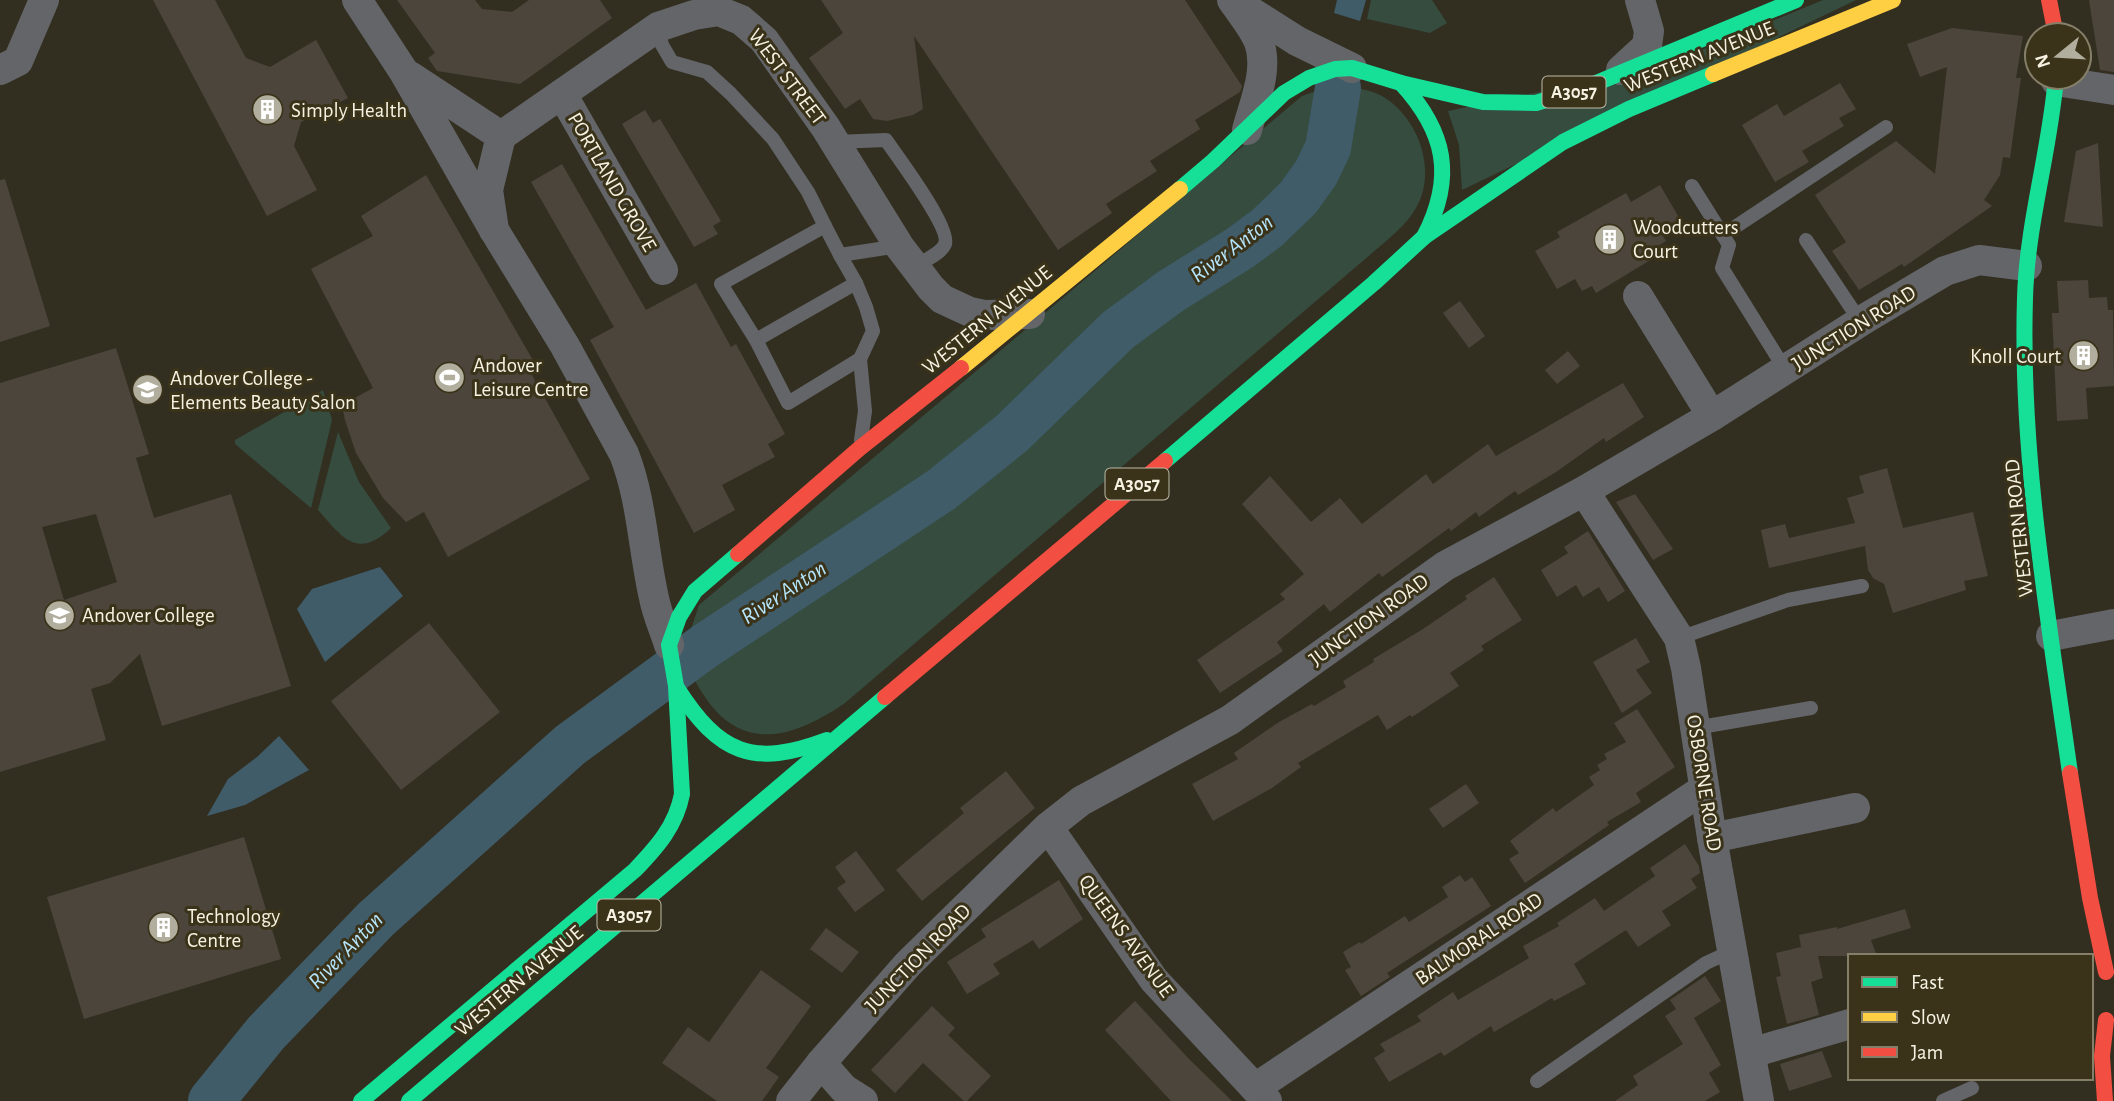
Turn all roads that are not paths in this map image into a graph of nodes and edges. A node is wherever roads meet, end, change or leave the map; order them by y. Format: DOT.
graph roads {
  1 [pos="44,0"];
  2 [pos="357,0"];
  3 [pos="1232,0"];
  4 [pos="1796,0"];
  5 [pos="1892,0"];
  6 [pos="2049,0"];
  7 [pos="1642,5"];
  8 [pos="719,6"];
  9 [pos="2053,21"];
  10 [pos="658,27"];
  11 [pos="1709,36"];
  12 [pos="1352,68"];
  13 [pos="0,70"];
  14 [pos="404,72"];
  15 [pos="1612,77"];
  16 [pos="1401,83"];
  17 [pos="2093,86"];
  18 [pos="2114,90"];
  19 [pos="2055,91"];
  20 [pos="562,94"];
  21 [pos="1886,127"];
  22 [pos="1247,130"];
  23 [pos="501,136"];
  24 [pos="835,142"];
  25 [pos="1692,186"];
  26 [pos="825,226"];
  27 [pos="494,230"];
  28 [pos="1723,235"];
  29 [pos="1424,237"];
  30 [pos="1806,240"];
  31 [pos="840,255"];
  32 [pos="906,257"];
  33 [pos="2028,266"];
  34 [pos="663,270"];
  35 [pos="856,283"];
  36 [pos="1638,296"];
  37 [pos="1030,314"];
  38 [pos="1860,321"];
  39 [pos="756,340"];
  40 [pos="860,359"];
  41 [pos="1786,371"];
  42 [pos="1712,416"];
  43 [pos="860,448"];
  44 [pos="1584,491"];
  45 [pos="1862,586"];
  46 [pos="2114,624"];
  47 [pos="2051,636"];
  48 [pos="1679,638"];
  49 [pos="670,650"];
  50 [pos="676,686"];
  51 [pos="1811,708"];
  52 [pos="1695,728"];
  53 [pos="848,730"];
  54 [pos="1704,789"];
  55 [pos="1855,808"];
  56 [pos="1048,827"];
  57 [pos="1712,838"];
  58 [pos="1732,951"];
  59 [pos="2110,972"];
  60 [pos="2093,983"];
  61 [pos="2093,1009"];
  62 [pos="2110,1021"];
  63 [pos="1848,1025"];
  64 [pos="1751,1053"];
  65 [pos="821,1063"];
  66 [pos="1536,1081"];
  67 [pos="1972,1088"];
  68 [pos="1261,1095"];
  69 [pos="849,1097"];
  70 [pos="1752,1097"];
  71 [pos="361,1101"];
  72 [pos="409,1101"];
  73 [pos="791,1101"];
  74 [pos="1943,1101"];
  75 [pos="2105,1101"];
  1 -- 13 [label="street"];
  2 -- 14 [label="street"];
  3 -- 12 [label="street"];
  3 -- 22 [label="street"];
  4 -- 11 [label="main road, WESTERN AVENUE / A3057"];
  5 -- 29 [label="main road, WESTERN AVENUE / A3057"];
  6 -- 9 [label="main road"];
  7 -- 11 [label="street"];
  7 -- 15 [label="street"];
  8 -- 10 [label="street, WEST STREET"];
  8 -- 24 [label="street, WEST STREET"];
  10 -- 20 [label="street, WEST STREET"];
  10 -- 26 [label="lane"];
  11 -- 15 [label="main road, WESTERN AVENUE / A3057"];
  12 -- 16 [label="main road, WESTERN AVENUE / A3057"];
  12 -- 22 [label="main road, WESTERN AVENUE / A3057"];
  14 -- 23 [label="street"];
  14 -- 27 [label="street"];
  15 -- 16 [label="main road, WESTERN AVENUE / A3057"];
  16 -- 29 [label="main road, WESTERN AVENUE / A3057"];
  17 -- 18 [label="street"];
  19 -- 33 [label="main road, WESTERN ROAD"];
  20 -- 23 [label="street, WEST STREET"];
  20 -- 34 [label="street, PORTLAND GROVE"];
  21 -- 28 [label="lane"];
  22 -- 37 [label="main road, WESTERN AVENUE / A3057"];
  23 -- 27 [label="street"];
  24 -- 32 [label="street, WEST STREET"];
  24 -- 32 [label="lane"];
  25 -- 28 [label="lane"];
  26 -- 31 [label="lane"];
  26 -- 39 [label="lane"];
  27 -- 49 [label="street"];
  28 -- 41 [label="lane"];
  29 -- 53 [label="main road, WESTERN AVENUE / A3057"];
  30 -- 38 [label="lane"];
  31 -- 32 [label="lane"];
  31 -- 35 [label="lane"];
  32 -- 37 [label="street, WEST STREET"];
  33 -- 38 [label="street, JUNCTION ROAD"];
  33 -- 47 [label="main road, WESTERN ROAD"];
  35 -- 39 [label="lane"];
  35 -- 40 [label="lane"];
  36 -- 42 [label="street"];
  37 -- 43 [label="main road, WESTERN AVENUE / A3057"];
  38 -- 41 [label="street, JUNCTION ROAD"];
  39 -- 40 [label="lane"];
  40 -- 43 [label="lane"];
  41 -- 42 [label="street, JUNCTION ROAD"];
  42 -- 44 [label="street, JUNCTION ROAD"];
  43 -- 49 [label="main road, WESTERN AVENUE / A3057"];
  44 -- 48 [label="street, OSBORNE ROAD"];
  44 -- 56 [label="street, JUNCTION ROAD"];
  45 -- 48 [label="lane"];
  46 -- 47 [label="street"];
  47 -- 59 [label="main road, WESTERN ROAD"];
  48 -- 52 [label="street, OSBORNE ROAD"];
  49 -- 50 [label="main road, WESTERN AVENUE / A3057"];
  50 -- 53 [label="main road, WESTERN AVENUE / A3057"];
  50 -- 71 [label="main road, WESTERN AVENUE / A3057"];
  51 -- 52 [label="lane"];
  52 -- 54 [label="street, OSBORNE ROAD"];
  53 -- 72 [label="main road, WESTERN AVENUE / A3057"];
  54 -- 57 [label="street, OSBORNE ROAD"];
  54 -- 68 [label="street, BALMORAL ROAD"];
  55 -- 57 [label="street"];
  56 -- 65 [label="street, JUNCTION ROAD"];
  56 -- 68 [label="street, QUEENS AVENUE"];
  57 -- 58 [label="street, OSBORNE ROAD"];
  58 -- 64 [label="street, OSBORNE ROAD"];
  58 -- 66 [label="lane"];
  59 -- 60 [label="main road"];
  61 -- 62 [label="main road"];
  62 -- 75 [label="main road"];
  63 -- 64 [label="street"];
  64 -- 70 [label="street, OSBORNE ROAD"];
  65 -- 69 [label="street"];
  65 -- 73 [label="street, JUNCTION ROAD"];
  67 -- 74 [label="lane"];
}
